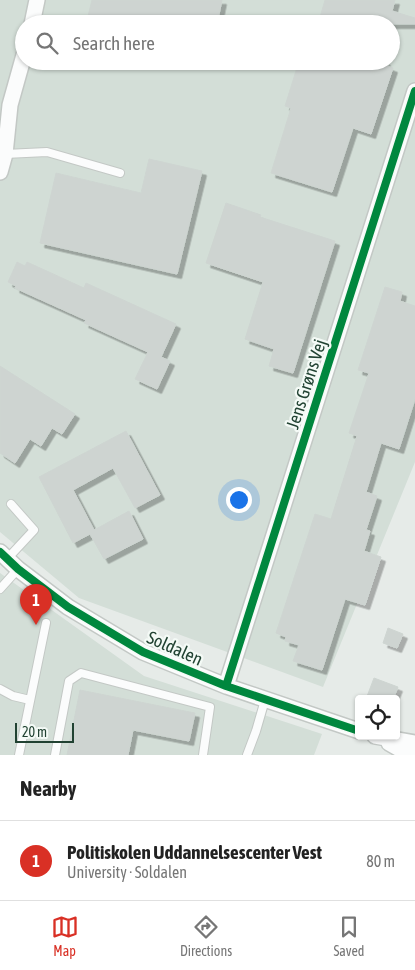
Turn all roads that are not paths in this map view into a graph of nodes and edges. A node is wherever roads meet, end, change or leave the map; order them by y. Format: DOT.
graph roads {
  1 [pos="38,0"];
  2 [pos="34,15"];
  3 [pos="18,70"];
  4 [pos="415,91"];
  5 [pos="5,103"];
  6 [pos="5,154"];
  7 [pos="0,172"];
  8 [pos="120,173"];
  9 [pos="11,504"];
  10 [pos="9,560"];
  11 [pos="0,589"];
  12 [pos="46,623"];
  13 [pos="226,686"];
  14 [pos="0,689"];
  15 [pos="30,700"];
  16 [pos="265,700"];
  17 [pos="355,730"];
  18 [pos="382,740"];
  19 [pos="396,740"];
  20 [pos="415,743"];
  21 [pos="19,755"];
  22 [pos="55,755"];
  23 [pos="203,755"];
  24 [pos="247,755"];
  25 [pos="410,755"];
  1 -- 2 [label="street"];
  3 -- 5 [label="street"];
  4 -- 13 [label="street, Jens Grøns Vej"];
  5 -- 6 [label="street"];
  6 -- 7 [label="street"];
  6 -- 8 [label="lane"];
  9 -- 10 [label="lane"];
  10 -- 11 [label="lane"];
  10 -- 13 [label="street, Soldalen"];
  12 -- 15 [label="lane"];
  13 -- 16 [label="street, Soldalen"];
  14 -- 15 [label="lane"];
  15 -- 21 [label="lane"];
  16 -- 17 [label="street, Soldalen"];
  16 -- 24 [label="lane"];
  18 -- 25 [label="street"];
  19 -- 20 [label="street"];
  22 -- 23 [label="lane"];
}
